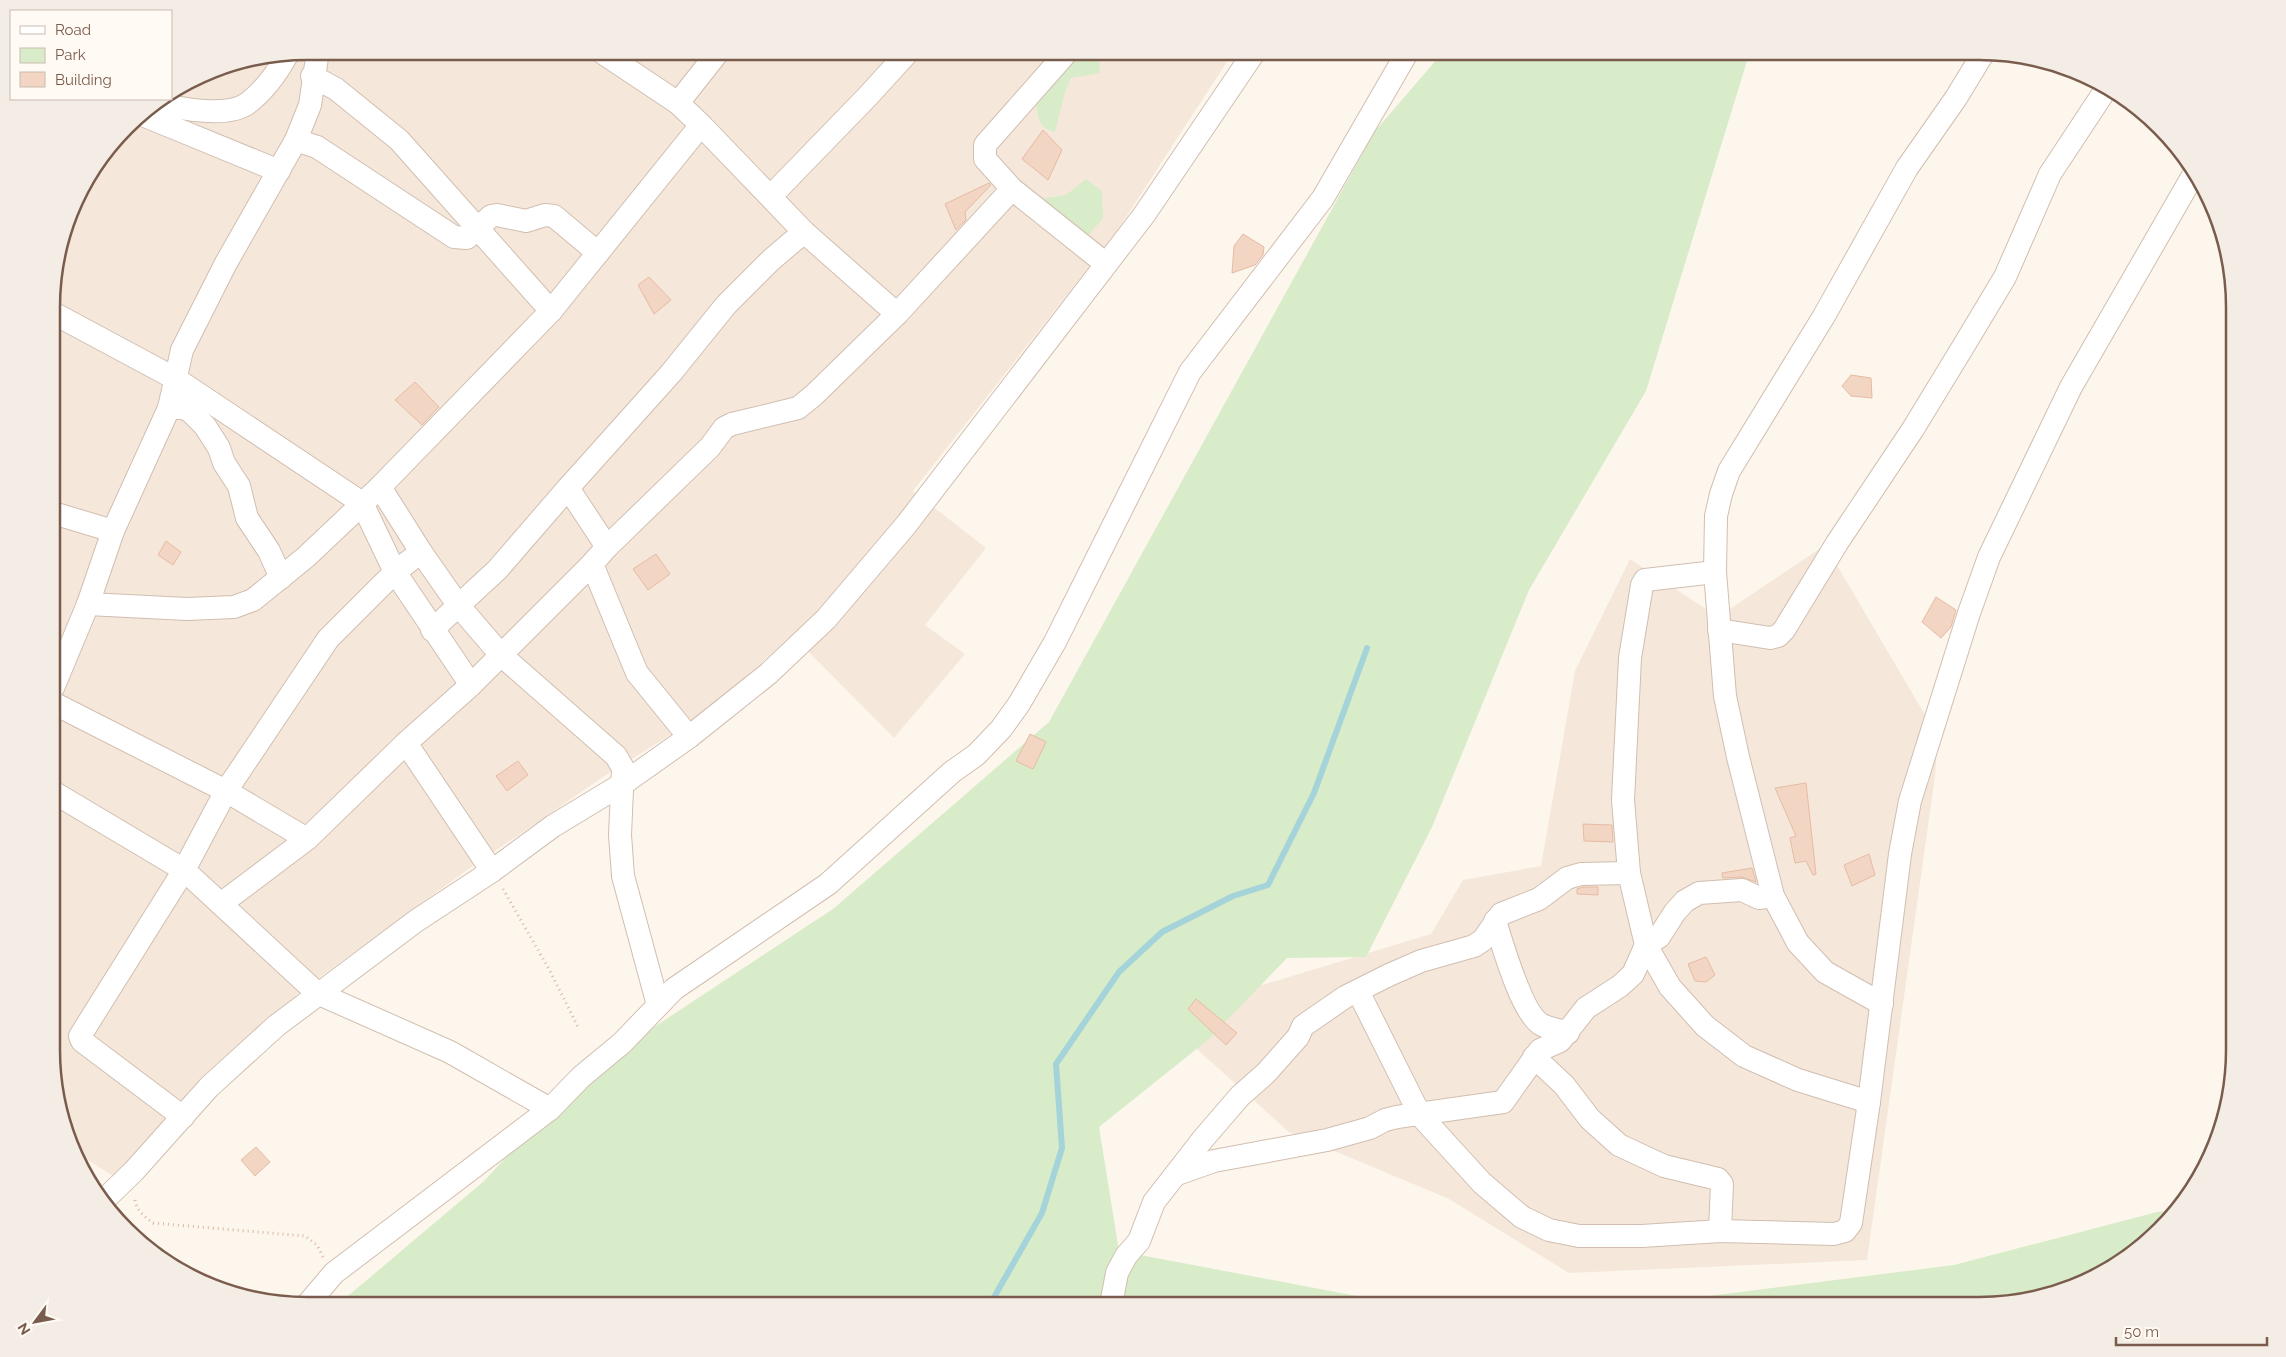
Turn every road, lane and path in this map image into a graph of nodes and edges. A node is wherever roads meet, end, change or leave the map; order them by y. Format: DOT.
graph roads {
  1 [pos="316,60"];
  2 [pos="614,60"];
  3 [pos="712,60"];
  4 [pos="901,60"];
  5 [pos="1060,60"];
  6 [pos="1249,60"];
  7 [pos="1403,60"];
  8 [pos="1979,60"];
  9 [pos="283,62"];
  10 [pos="312,76"];
  11 [pos="2103,94"];
  12 [pos="678,103"];
  13 [pos="165,105"];
  14 [pos="149,118"];
  15 [pos="701,124"];
  16 [pos="296,140"];
  17 [pos="279,171"];
  18 [pos="2190,180"];
  19 [pos="1012,188"];
  20 [pos="771,196"];
  21 [pos="478,230"];
  22 [pos="804,232"];
  23 [pos="598,253"];
  24 [pos="1106,264"];
  25 [pos="551,311"];
  26 [pos="897,314"];
  27 [pos="60,317"];
  28 [pos="176,379"];
  29 [pos="169,408"];
  30 [pos="380,487"];
  31 [pos="568,488"];
  32 [pos="362,503"];
  33 [pos="60,515"];
  34 [pos="113,531"];
  35 [pos="607,547"];
  36 [pos="421,552"];
  37 [pos="592,564"];
  38 [pos="395,572"];
  39 [pos="1715,572"];
  40 [pos="281,578"];
  41 [pos="88,604"];
  42 [pos="458,604"];
  43 [pos="432,630"];
  44 [pos="1719,630"];
  45 [pos="501,655"];
  46 [pos="60,671"];
  47 [pos="471,685"];
  48 [pos="60,706"];
  49 [pos="689,738"];
  50 [pos="406,743"];
  51 [pos="624,783"];
  52 [pos="226,791"];
  53 [pos="60,796"];
  54 [pos="308,839"];
  55 [pos="184,870"];
  56 [pos="492,871"];
  57 [pos="1629,872"];
  58 [pos="1773,896"];
  59 [pos="222,903"];
  60 [pos="1495,921"];
  61 [pos="1646,945"];
  62 [pos="1358,991"];
  63 [pos="317,993"];
  64 [pos="1882,1004"];
  65 [pos="658,1005"];
  66 [pos="579,1029"];
  67 [pos="1568,1033"];
  68 [pos="1534,1057"];
  69 [pos="1869,1102"];
  70 [pos="550,1109"];
  71 [pos="1420,1115"];
  72 [pos="182,1117"];
  73 [pos="134,1171"];
  74 [pos="1177,1174"];
  75 [pos="108,1196"];
  76 [pos="1720,1231"];
  77 [pos="310,1297"];
  78 [pos="313,1297"];
  79 [pos="1113,1297"];
  1 -- 10 [label="street"];
  2 -- 12 [label="street"];
  3 -- 12 [label="street"];
  4 -- 20 [label="street"];
  5 -- 19 [label="street"];
  6 -- 24 [label="street"];
  7 -- 65 [label="street"];
  8 -- 39 [label="street"];
  9 -- 13 [label="street"];
  10 -- 16 [label="street"];
  10 -- 21 [label="street"];
  11 -- 44 [label="street"];
  12 -- 15 [label="street"];
  14 -- 17 [label="street"];
  15 -- 20 [label="street"];
  15 -- 23 [label="street"];
  16 -- 17 [label="street"];
  16 -- 21 [label="street"];
  17 -- 28 [label="street"];
  18 -- 64 [label="street"];
  19 -- 24 [label="street"];
  19 -- 26 [label="street"];
  20 -- 22 [label="street"];
  21 -- 23 [label="street"];
  21 -- 25 [label="street"];
  22 -- 26 [label="street"];
  22 -- 31 [label="street"];
  23 -- 25 [label="street"];
  24 -- 49 [label="street"];
  25 -- 30 [label="street"];
  26 -- 35 [label="street"];
  27 -- 28 [label="street"];
  28 -- 29 [label="street"];
  28 -- 32 [label="street"];
  29 -- 34 [label="street"];
  29 -- 40 [label="street"];
  30 -- 32 [label="street"];
  30 -- 36 [label="street"];
  31 -- 35 [label="street"];
  31 -- 42 [label="street"];
  32 -- 38 [label="street"];
  32 -- 40 [label="street"];
  33 -- 34 [label="street"];
  34 -- 41 [label="street"];
  35 -- 37 [label="street"];
  36 -- 38 [label="street"];
  36 -- 42 [label="street"];
  37 -- 45 [label="street"];
  37 -- 49 [label="street"];
  38 -- 43 [label="street"];
  38 -- 52 [label="street"];
  39 -- 44 [label="street"];
  39 -- 57 [label="street"];
  40 -- 41 [label="street"];
  41 -- 46 [label="street"];
  42 -- 43 [label="street"];
  42 -- 45 [label="street"];
  43 -- 47 [label="street"];
  44 -- 58 [label="street"];
  45 -- 47 [label="street"];
  45 -- 51 [label="street"];
  47 -- 50 [label="street"];
  48 -- 52 [label="street"];
  49 -- 51 [label="street"];
  50 -- 54 [label="street"];
  50 -- 56 [label="street"];
  51 -- 56 [label="street"];
  51 -- 65 [label="street"];
  52 -- 54 [label="street"];
  52 -- 55 [label="street"];
  53 -- 55 [label="street"];
  54 -- 59 [label="street"];
  55 -- 59 [label="street"];
  55 -- 72 [label="street"];
  56 -- 63 [label="street"];
  56 -- 66 [label="path"];
  57 -- 60 [label="street"];
  57 -- 61 [label="street"];
  58 -- 61 [label="street"];
  58 -- 64 [label="street"];
  59 -- 63 [label="street"];
  60 -- 62 [label="street"];
  60 -- 67 [label="street"];
  61 -- 67 [label="street"];
  61 -- 69 [label="street"];
  62 -- 71 [label="street"];
  62 -- 74 [label="street"];
  63 -- 70 [label="street"];
  63 -- 72 [label="street"];
  64 -- 69 [label="street"];
  65 -- 70 [label="street"];
  67 -- 68 [label="street"];
  68 -- 71 [label="street"];
  68 -- 76 [label="street"];
  69 -- 76 [label="street"];
  70 -- 78 [label="street"];
  71 -- 74 [label="street"];
  71 -- 76 [label="street"];
  72 -- 73 [label="street"];
  73 -- 75 [label="street"];
  73 -- 77 [label="path"];
  74 -- 79 [label="street"];
}
